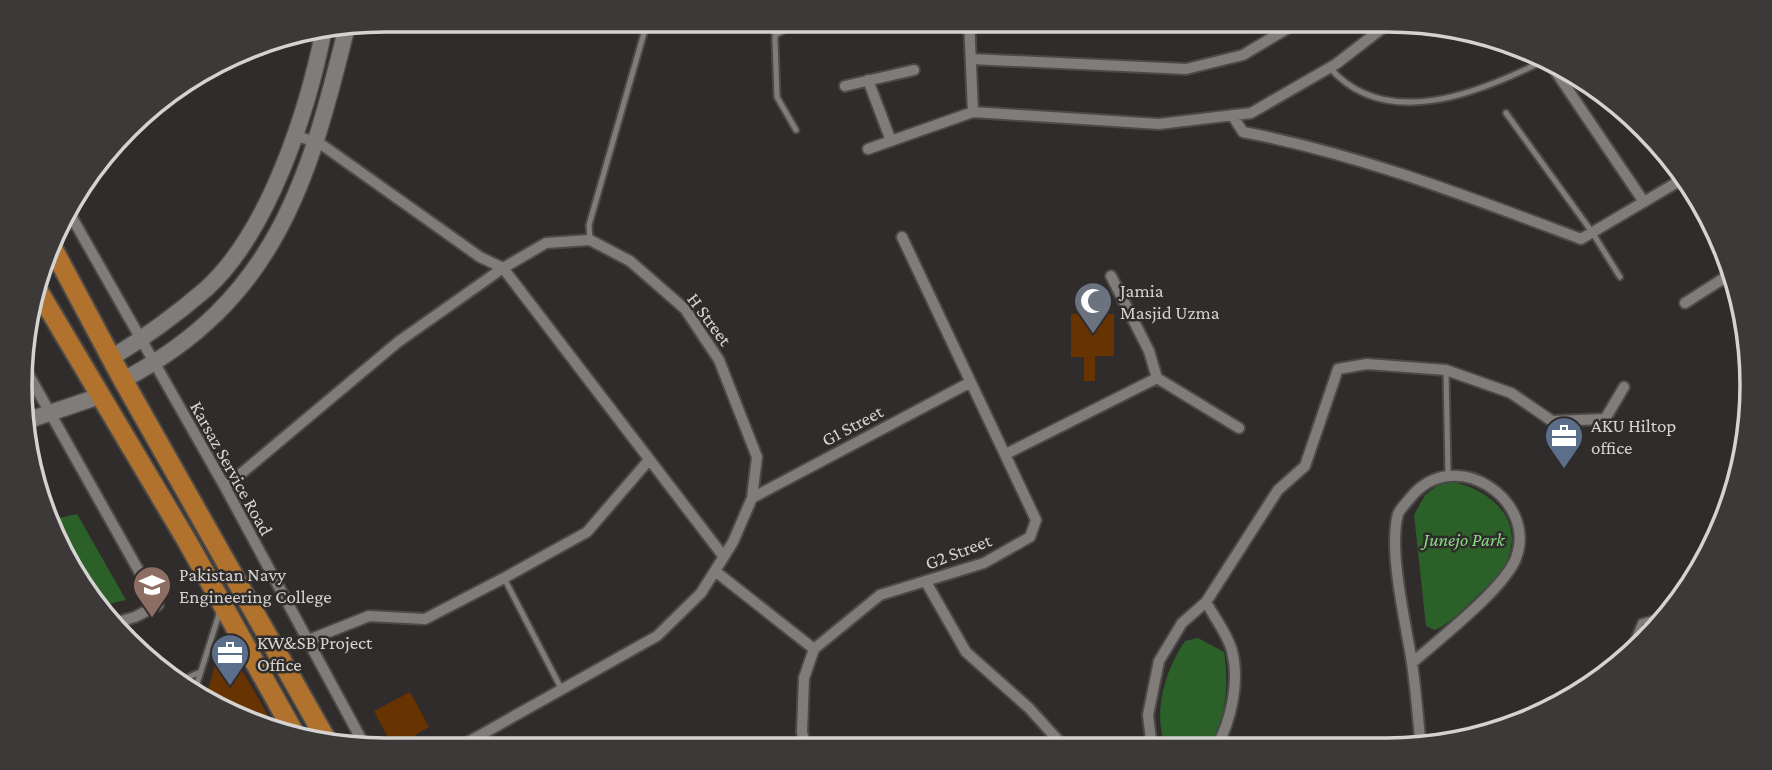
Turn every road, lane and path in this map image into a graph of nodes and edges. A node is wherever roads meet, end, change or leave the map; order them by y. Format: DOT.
graph roads {
  1 [pos="644,32"];
  2 [pos="780,32"];
  3 [pos="970,32"];
  4 [pos="1281,32"];
  5 [pos="1377,32"];
  6 [pos="345,34"];
  7 [pos="322,37"];
  8 [pos="971,59"];
  9 [pos="1536,65"];
  10 [pos="1329,68"];
  11 [pos="914,70"];
  12 [pos="1559,76"];
  13 [pos="868,80"];
  14 [pos="845,86"];
  15 [pos="973,112"];
  16 [pos="1506,113"];
  17 [pos="1232,115"];
  18 [pos="796,130"];
  19 [pos="295,136"];
  20 [pos="891,141"];
  21 [pos="318,142"];
  22 [pos="868,149"];
  23 [pos="1677,183"];
  24 [pos="1644,202"];
  25 [pos="73,219"];
  26 [pos="1592,232"];
  27 [pos="902,237"];
  28 [pos="590,240"];
  29 [pos="56,255"];
  30 [pos="503,268"];
  31 [pos="1111,276"];
  32 [pos="1620,277"];
  33 [pos="1724,278"];
  34 [pos="43,299"];
  35 [pos="1685,303"];
  36 [pos="141,340"];
  37 [pos="111,358"];
  38 [pos="153,364"];
  39 [pos="1446,370"];
  40 [pos="1157,378"];
  41 [pos="123,380"];
  42 [pos="32,381"];
  43 [pos="969,383"];
  44 [pos="1624,387"];
  45 [pos="100,396"];
  46 [pos="51,414"];
  47 [pos="33,419"];
  48 [pos="1239,428"];
  49 [pos="1006,454"];
  50 [pos="649,460"];
  51 [pos="1448,474"];
  52 [pos="225,487"];
  53 [pos="752,498"];
  54 [pos="724,557"];
  55 [pos="715,571"];
  56 [pos="504,578"];
  57 [pos="926,582"];
  58 [pos="1206,602"];
  59 [pos="223,604"];
  60 [pos="1652,619"];
  61 [pos="122,621"];
  62 [pos="1635,637"];
  63 [pos="306,641"];
  64 [pos="814,649"];
  65 [pos="1412,663"];
  66 [pos="198,673"];
  67 [pos="187,678"];
  68 [pos="196,684"];
  69 [pos="562,690"];
  70 [pos="290,725"];
  71 [pos="322,733"];
  72 [pos="1420,737"];
  73 [pos="360,738"];
  74 [pos="475,738"];
  75 [pos="803,738"];
  76 [pos="1056,738"];
  77 [pos="1151,738"];
  78 [pos="1221,738"];
  1 -- 28 [label="lane"];
  2 -- 18 [label="lane"];
  3 -- 8 [label="street"];
  4 -- 8 [label="street"];
  5 -- 10 [label="street"];
  6 -- 21 [label="main road"];
  7 -- 19 [label="main road"];
  8 -- 15 [label="street"];
  9 -- 10 [label="lane"];
  10 -- 17 [label="street"];
  11 -- 13 [label="street"];
  12 -- 24 [label="street"];
  13 -- 14 [label="street"];
  13 -- 20 [label="street"];
  15 -- 17 [label="street"];
  15 -- 20 [label="street"];
  16 -- 26 [label="lane"];
  17 -- 26 [label="street"];
  19 -- 21 [label="street"];
  19 -- 36 [label="main road"];
  20 -- 22 [label="street"];
  21 -- 30 [label="street"];
  21 -- 38 [label="main road"];
  23 -- 24 [label="street"];
  24 -- 26 [label="street"];
  25 -- 36 [label="street, Karsaz Service Road"];
  26 -- 32 [label="lane"];
  27 -- 43 [label="street, G2 Street"];
  28 -- 30 [label="street"];
  28 -- 53 [label="street, H Street"];
  29 -- 37 [label="highway"];
  30 -- 50 [label="street"];
  30 -- 52 [label="street"];
  31 -- 40 [label="street"];
  33 -- 35 [label="street"];
  34 -- 45 [label="highway"];
  36 -- 37 [label="main road"];
  36 -- 38 [label="street, Karsaz Service Road"];
  37 -- 41 [label="highway"];
  38 -- 41 [label="main road"];
  38 -- 52 [label="street, Karsaz Service Road"];
  39 -- 44 [label="street"];
  39 -- 51 [label="lane"];
  39 -- 58 [label="street"];
  40 -- 48 [label="street"];
  40 -- 49 [label="street"];
  41 -- 71 [label="highway"];
  42 -- 46 [label="street"];
  43 -- 49 [label="street, G2 Street"];
  43 -- 53 [label="street, G1 Street"];
  45 -- 46 [label="main road"];
  45 -- 59 [label="highway"];
  46 -- 47 [label="main road"];
  46 -- 61 [label="street"];
  49 -- 57 [label="street, G2 Street"];
  50 -- 54 [label="street"];
  50 -- 56 [label="street"];
  51 -- 65 [label="street"];
  51 -- 65 [label="street"];
  52 -- 63 [label="street, Karsaz Service Road"];
  53 -- 54 [label="street, H Street"];
  54 -- 55 [label="street, H Street"];
  55 -- 64 [label="street"];
  55 -- 69 [label="street, H Street"];
  56 -- 63 [label="street"];
  56 -- 69 [label="lane"];
  57 -- 64 [label="street, G2 Street"];
  57 -- 76 [label="street"];
  58 -- 77 [label="street"];
  58 -- 78 [label="street"];
  59 -- 66 [label="lane"];
  59 -- 70 [label="highway"];
  60 -- 62 [label="lane"];
  63 -- 73 [label="street, Karsaz Service Road"];
  64 -- 75 [label="street"];
  65 -- 72 [label="street"];
  66 -- 67 [label="lane"];
  66 -- 68 [label="lane"];
  69 -- 74 [label="street, H Street"];
}
